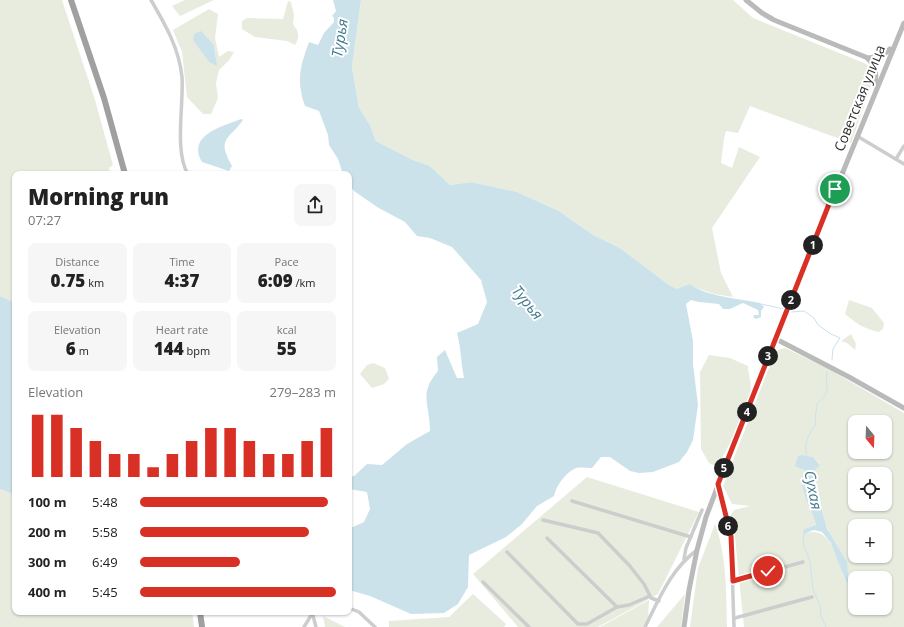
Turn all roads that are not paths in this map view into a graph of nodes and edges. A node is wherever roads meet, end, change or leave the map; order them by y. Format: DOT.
graph roads {
  1 [pos="70,0"];
  2 [pos="151,0"];
  3 [pos="746,0"];
  4 [pos="904,23"];
  5 [pos="896,41"];
  6 [pos="862,55"];
  7 [pos="874,95"];
  8 [pos="857,136"];
  9 [pos="904,146"];
  10 [pos="896,159"];
  11 [pos="904,164"];
  12 [pos="124,171"];
  13 [pos="187,171"];
  14 [pos="776,340"];
  15 [pos="904,408"];
  16 [pos="718,484"];
  17 [pos="572,501"];
  18 [pos="702,510"];
  19 [pos="543,520"];
  20 [pos="691,537"];
  21 [pos="547,538"];
  22 [pos="696,550"];
  23 [pos="507,552"];
  24 [pos="684,559"];
  25 [pos="803,562"];
  26 [pos="733,581"];
  27 [pos="483,582"];
  28 [pos="650,596"];
  29 [pos="812,597"];
  30 [pos="659,601"];
  31 [pos="617,607"];
  32 [pos="352,609"];
  33 [pos="200,615"];
  34 [pos="311,615"];
  35 [pos="313,615"];
  36 [pos="735,618"];
  37 [pos="577,626"];
  38 [pos="202,627"];
  39 [pos="304,627"];
  40 [pos="316,627"];
  41 [pos="375,627"];
  42 [pos="529,627"];
  43 [pos="645,627"];
  44 [pos="684,627"];
  45 [pos="734,627"];
  1 -- 12 [label="highway"];
  2 -- 13 [label="street"];
  3 -- 6 [label="main road"];
  4 -- 5 [label="main road, Советская улица"];
  5 -- 6 [label="main road"];
  5 -- 7 [label="main road, Советская улица"];
  6 -- 7 [label="main road"];
  7 -- 8 [label="main road, Советская улица"];
  8 -- 10 [label="street"];
  8 -- 14 [label="main road, Советская улица"];
  9 -- 10 [label="street"];
  10 -- 11 [label="street"];
  14 -- 15 [label="main road"];
  14 -- 16 [label="main road, Советская улица"];
  16 -- 22 [label="main road, Советская улица"];
  16 -- 26 [label="street"];
  17 -- 20 [label="street"];
  18 -- 20 [label="street"];
  19 -- 28 [label="street"];
  20 -- 24 [label="street"];
  21 -- 31 [label="street"];
  22 -- 24 [label="street"];
  22 -- 44 [label="main road, Советская улица"];
  23 -- 37 [label="street"];
  24 -- 30 [label="street"];
  25 -- 26 [label="street"];
  26 -- 36 [label="street"];
  27 -- 42 [label="street"];
  28 -- 30 [label="street"];
  28 -- 31 [label="street"];
  29 -- 36 [label="street"];
  30 -- 43 [label="street"];
  31 -- 37 [label="street"];
  32 -- 41 [label="street"];
  33 -- 38 [label="highway"];
  34 -- 39 [label="street"];
  35 -- 40 [label="street"];
  36 -- 45 [label="street"];
}
